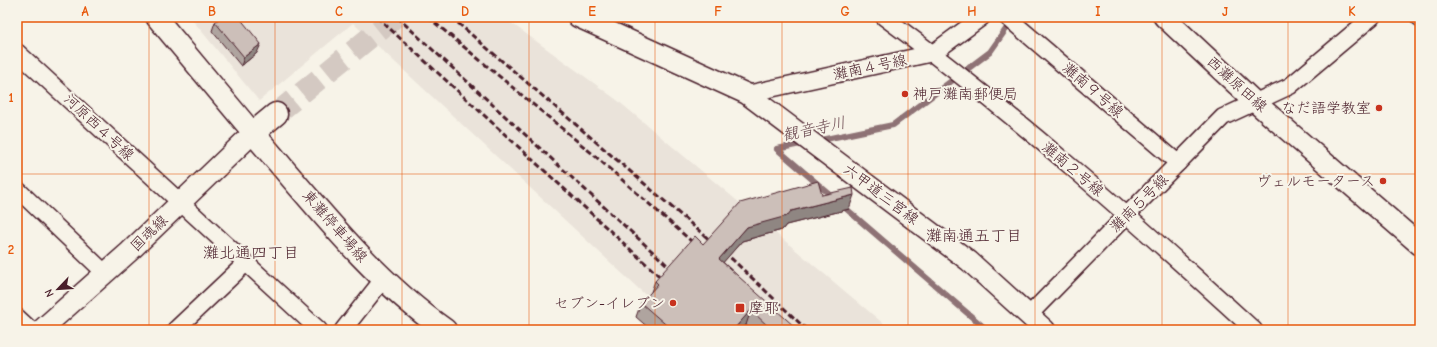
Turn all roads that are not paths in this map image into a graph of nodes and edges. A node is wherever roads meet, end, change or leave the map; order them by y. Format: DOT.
graph roads {
  1 [pos="156,17"];
  2 [pos="578,17"];
  3 [pos="884,17"];
  4 [pos="982,17"];
  5 [pos="1007,17"];
  6 [pos="1164,17"];
  7 [pos="1372,17"];
  8 [pos="17,52"];
  9 [pos="933,53"];
  10 [pos="747,94"];
  11 [pos="1256,103"];
  12 [pos="276,114"];
  13 [pos="253,133"];
  14 [pos="1178,163"];
  15 [pos="17,189"];
  16 [pos="181,203"];
  17 [pos="1128,215"];
  18 [pos="1420,245"];
  19 [pos="246,263"];
  20 [pos="105,273"];
  21 [pos="384,278"];
  22 [pos="1029,315"];
  23 [pos="17,317"];
  24 [pos="31,330"];
  25 [pos="41,330"];
  26 [pos="176,330"];
  27 [pos="319,330"];
  28 [pos="343,330"];
  29 [pos="445,330"];
  30 [pos="1045,330"];
  31 [pos="1254,330"];
  1 -- 13 [label="street"];
  2 -- 10 [label="street"];
  3 -- 9 [label="street, 灘南２号線"];
  4 -- 9 [label="street, 灘南４号線"];
  5 -- 14 [label="street, 灘南９号線"];
  6 -- 11 [label="street, 西灘原田線"];
  7 -- 11 [label="street, 灘南５号線"];
  8 -- 16 [label="street, 河原西４号線"];
  9 -- 10 [label="street, 灘南４号線"];
  9 -- 17 [label="street, 灘南２号線"];
  10 -- 22 [label="street, 六甲道三宮線"];
  11 -- 14 [label="street, 灘南５号線"];
  11 -- 18 [label="street, 西灘原田線"];
  12 -- 13 [label="main road"];
  13 -- 16 [label="street, 国魂線"];
  13 -- 21 [label="main road, 東灘停車場線"];
  14 -- 17 [label="street, 灘南５号線"];
  15 -- 20 [label="street"];
  16 -- 19 [label="street, 河原西４号線"];
  16 -- 20 [label="street, 国魂線"];
  17 -- 22 [label="street, 灘南５号線"];
  17 -- 31 [label="street, 灘南２号線"];
  19 -- 26 [label="street"];
  19 -- 27 [label="street, 河原西４号線"];
  20 -- 25 [label="street, 国魂線"];
  21 -- 28 [label="street"];
  21 -- 29 [label="main road, 東灘停車場線"];
  22 -- 30 [label="street, 六甲道三宮線"];
  23 -- 24 [label="street"];
}
